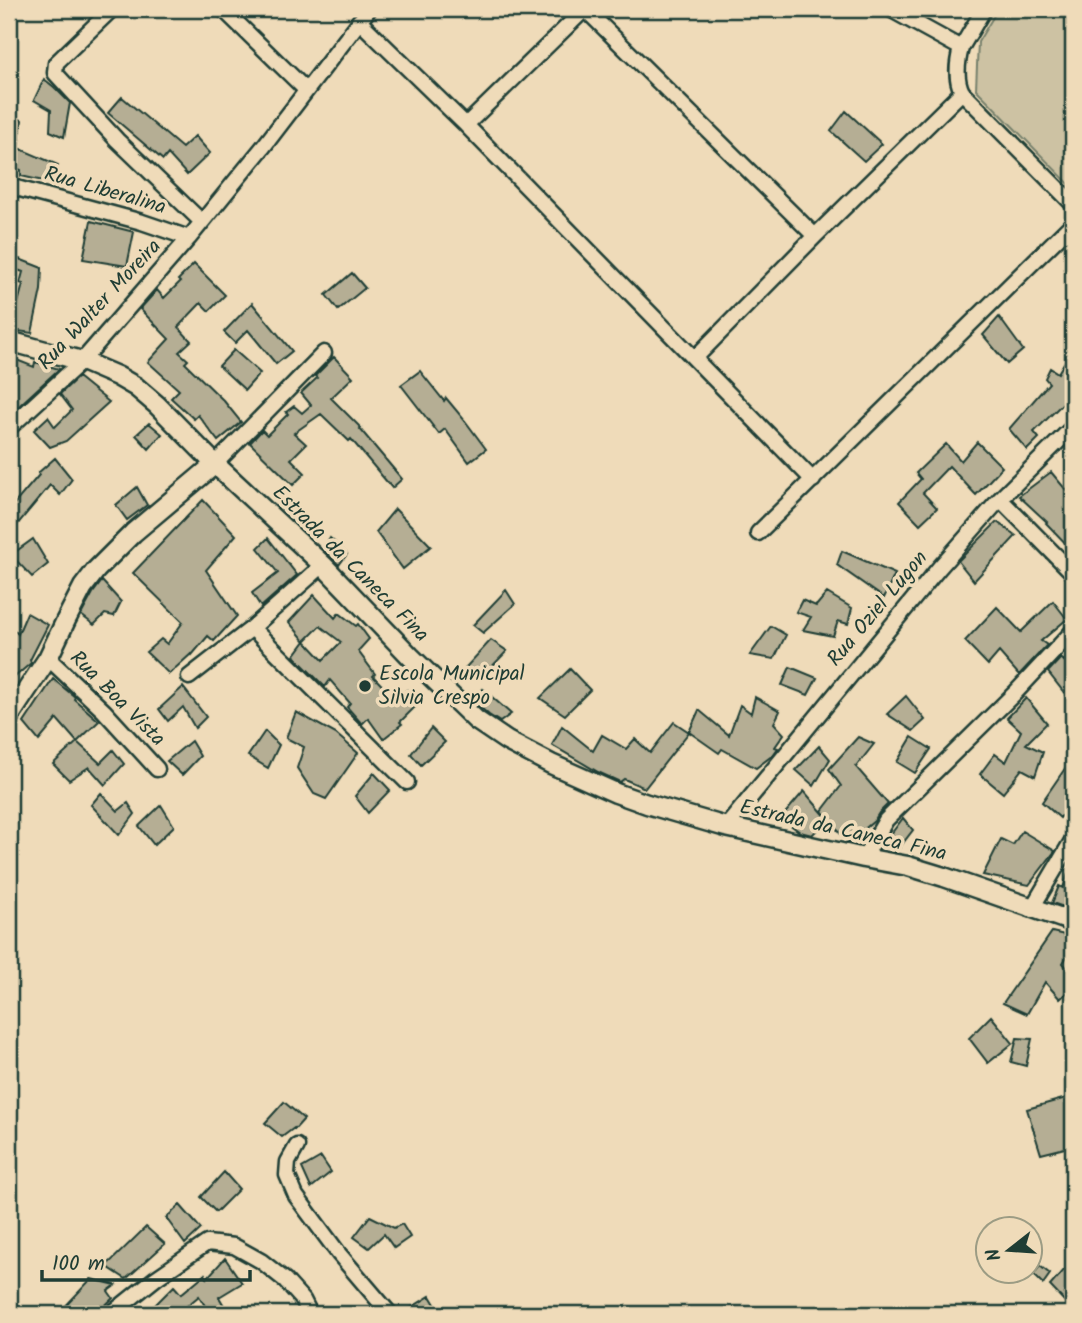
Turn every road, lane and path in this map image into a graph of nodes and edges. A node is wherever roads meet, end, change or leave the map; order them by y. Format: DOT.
graph roads {
  1 [pos="112,9"];
  2 [pos="223,9"];
  3 [pos="369,9"];
  4 [pos="585,9"];
  5 [pos="890,9"];
  6 [pos="984,9"];
  7 [pos="359,21"];
  8 [pos="961,48"];
  9 [pos="306,90"];
  10 [pos="962,92"];
  11 [pos="466,125"];
  12 [pos="9,186"];
  13 [pos="1073,204"];
  14 [pos="202,222"];
  15 [pos="1073,223"];
  16 [pos="815,236"];
  17 [pos="189,238"];
  18 [pos="9,341"];
  19 [pos="324,353"];
  20 [pos="695,358"];
  21 [pos="82,361"];
  22 [pos="1073,427"];
  23 [pos="9,428"];
  24 [pos="215,464"];
  25 [pos="813,480"];
  26 [pos="1000,499"];
  27 [pos="758,533"];
  28 [pos="323,565"];
  29 [pos="1073,573"];
  30 [pos="252,628"];
  31 [pos="1073,631"];
  32 [pos="48,658"];
  33 [pos="189,677"];
  34 [pos="9,717"];
  35 [pos="157,769"];
  36 [pos="407,782"];
  37 [pos="726,827"];
  38 [pos="1073,839"];
  39 [pos="864,858"];
  40 [pos="1032,908"];
  41 [pos="1073,922"];
  42 [pos="297,1146"];
  43 [pos="117,1312"];
  44 [pos="310,1314"];
  45 [pos="390,1314"];
  1 -- 14 [label="street"];
  2 -- 9 [label="street"];
  3 -- 7 [label="street, Rua Walter Moreira"];
  4 -- 11 [label="street"];
  4 -- 16 [label="street"];
  5 -- 8 [label="street"];
  6 -- 8 [label="street"];
  7 -- 9 [label="street, Rua Walter Moreira"];
  7 -- 11 [label="street"];
  8 -- 10 [label="street"];
  9 -- 14 [label="street, Rua Walter Moreira"];
  10 -- 13 [label="street"];
  10 -- 16 [label="street"];
  11 -- 20 [label="street"];
  12 -- 17 [label="street, Rua Liberalina"];
  14 -- 17 [label="street, Rua Walter Moreira"];
  15 -- 25 [label="street"];
  16 -- 20 [label="street"];
  17 -- 21 [label="street, Rua Walter Moreira"];
  18 -- 21 [label="street, Estrada da Caneca Fina"];
  19 -- 24 [label="street"];
  20 -- 25 [label="street"];
  21 -- 23 [label="street, Rua Walter Moreira"];
  21 -- 24 [label="street, Estrada da Caneca Fina"];
  22 -- 26 [label="street, Rua Oziel Lugon"];
  24 -- 28 [label="street, Estrada da Caneca Fina"];
  24 -- 32 [label="street"];
  25 -- 27 [label="street"];
  26 -- 29 [label="street"];
  26 -- 37 [label="street, Rua Oziel Lugon"];
  28 -- 30 [label="street"];
  28 -- 37 [label="street, Estrada da Caneca Fina"];
  30 -- 33 [label="street"];
  30 -- 36 [label="street"];
  31 -- 39 [label="street"];
  32 -- 34 [label="street"];
  32 -- 35 [label="street, Rua Boa Vista"];
  37 -- 39 [label="street, Estrada da Caneca Fina"];
  38 -- 40 [label="street"];
  39 -- 40 [label="street, Estrada da Caneca Fina"];
  40 -- 41 [label="street, Estrada da Caneca Fina"];
  42 -- 45 [label="street"];
  43 -- 44 [label="street"];
}
